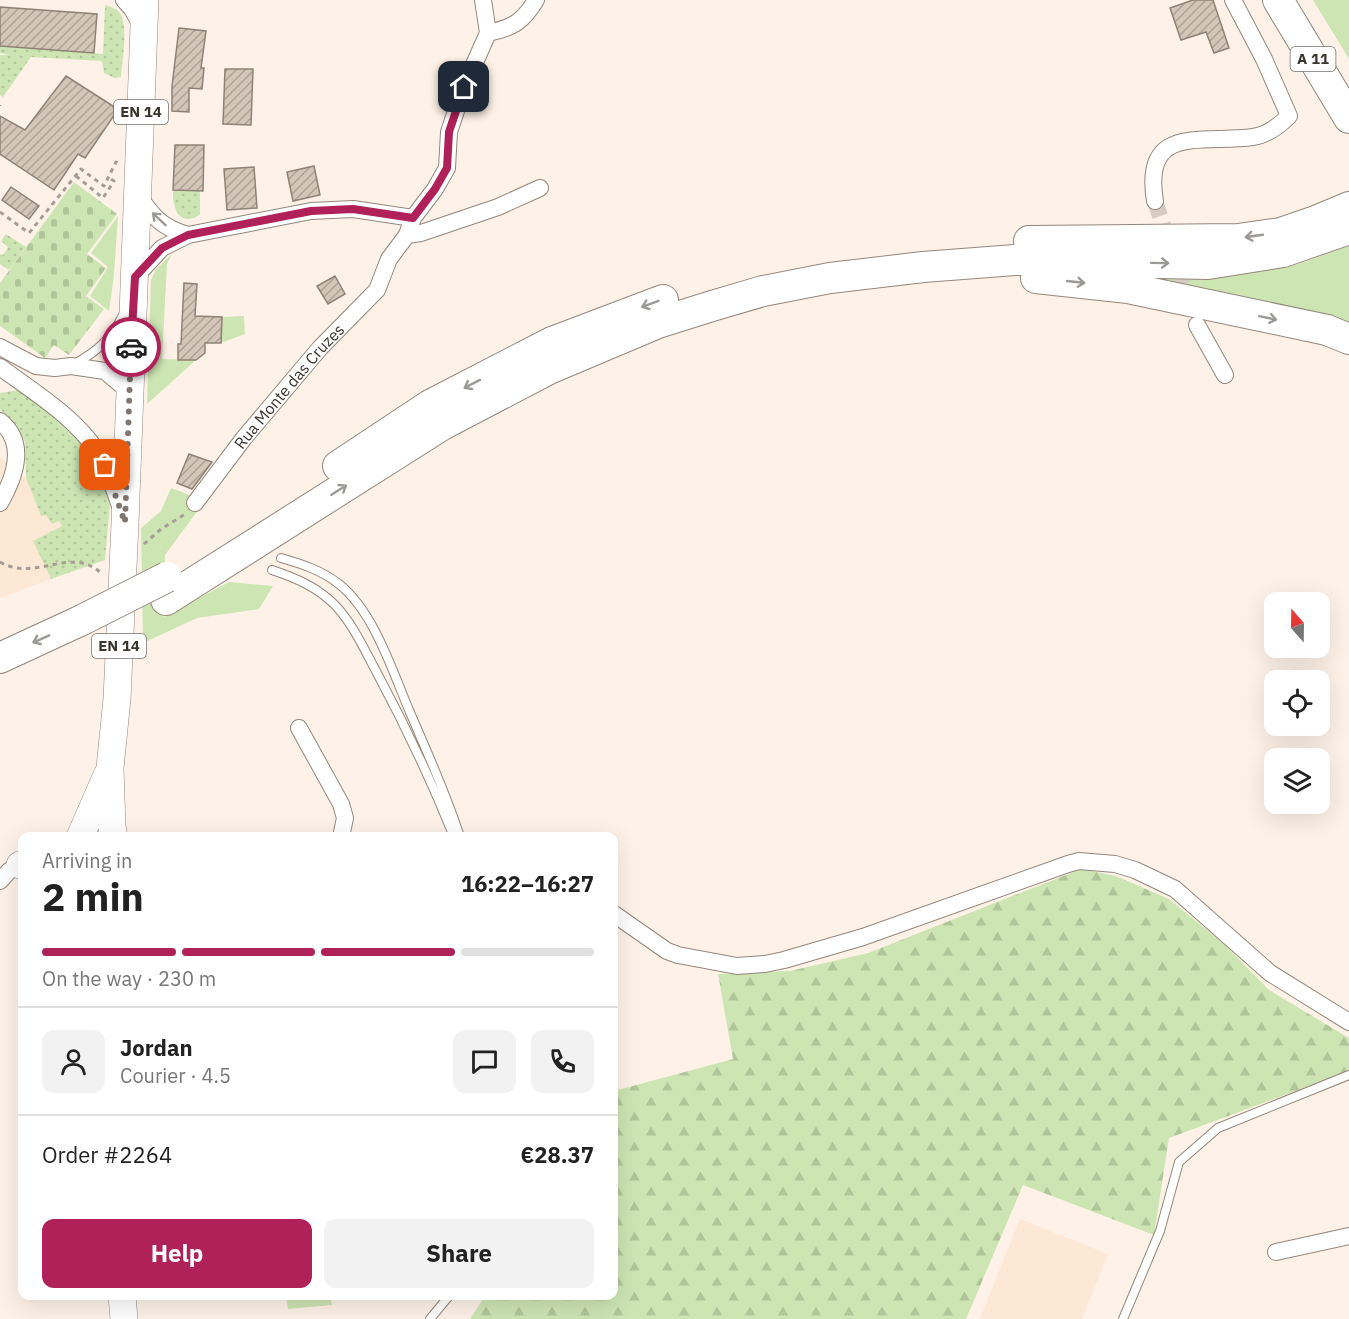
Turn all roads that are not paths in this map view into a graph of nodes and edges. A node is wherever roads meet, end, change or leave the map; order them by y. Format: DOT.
graph roads {
  1 [pos="124,0"];
  2 [pos="145,0"];
  3 [pos="483,0"];
  4 [pos="536,0"];
  5 [pos="1233,0"];
  6 [pos="1278,0"];
  7 [pos="1303,0"];
  8 [pos="143,30"];
  9 [pos="488,33"];
  10 [pos="1349,85"];
  11 [pos="1349,118"];
  12 [pos="540,188"];
  13 [pos="137,194"];
  14 [pos="1155,201"];
  15 [pos="1349,207"];
  16 [pos="413,218"];
  17 [pos="1349,229"];
  18 [pos="188,235"];
  19 [pos="407,235"];
  20 [pos="830,278"];
  21 [pos="134,286"];
  22 [pos="1197,325"];
  23 [pos="1349,339"];
  24 [pos="0,347"];
  25 [pos="70,366"];
  26 [pos="0,367"];
  27 [pos="1225,375"];
  28 [pos="22,383"];
  29 [pos="0,385"];
  30 [pos="130,392"];
  31 [pos="0,421"];
  32 [pos="0,503"];
  33 [pos="195,503"];
  34 [pos="125,523"];
  35 [pos="281,558"];
  36 [pos="272,570"];
  37 [pos="166,589"];
  38 [pos="82,631"];
  39 [pos="0,658"];
  40 [pos="0,679"];
  41 [pos="299,728"];
  42 [pos="110,768"];
  43 [pos="83,832"];
  44 [pos="113,832"];
  45 [pos="342,832"];
  46 [pos="452,832"];
  47 [pos="458,832"];
  48 [pos="618,917"];
  49 [pos="1349,1022"];
  50 [pos="1349,1075"];
  51 [pos="1349,1236"];
  52 [pos="1276,1252"];
  53 [pos="122,1300"];
  54 [pos="446,1300"];
  55 [pos="124,1319"];
  56 [pos="430,1319"];
  57 [pos="1123,1319"];
  1 -- 8 [label="street"];
  2 -- 8 [label="main road, EN 14"];
  3 -- 9 [label="street"];
  4 -- 9 [label="street"];
  5 -- 14 [label="street"];
  6 -- 11 [label="highway, A 11"];
  7 -- 10 [label="highway"];
  8 -- 13 [label="main road, EN 14"];
  9 -- 16 [label="street, Rua Monte das Cruzes"];
  12 -- 19 [label="street"];
  18 -- 13 [label="street, one-way"];
  13 -- 21 [label="main road, EN 14"];
  15 -- 37 [label="highway, one-way"];
  16 -- 18 [label="street"];
  16 -- 19 [label="street, Rua Monte das Cruzes"];
  20 -- 17 [label="highway, one-way"];
  18 -- 21 [label="street"];
  19 -- 33 [label="street, Rua Monte das Cruzes"];
  20 -- 23 [label="highway, one-way"];
  37 -- 20 [label="highway, one-way"];
  21 -- 25 [label="lane"];
  21 -- 30 [label="main road, EN 14"];
  22 -- 27 [label="street"];
  24 -- 25 [label="street"];
  25 -- 30 [label="street"];
  26 -- 28 [label="street"];
  28 -- 29 [label="street"];
  28 -- 34 [label="street"];
  30 -- 34 [label="main road, EN 14"];
  31 -- 32 [label="street"];
  34 -- 42 [label="main road, EN 14"];
  35 -- 47 [label="lane"];
  36 -- 46 [label="lane"];
  37 -- 38 [label="highway, bridge"];
  38 -- 39 [label="highway, one-way"];
  38 -- 40 [label="highway"];
  41 -- 45 [label="street"];
  42 -- 43 [label="main road, EN 14"];
  42 -- 44 [label="main road, EN 14"];
  48 -- 49 [label="street"];
  50 -- 57 [label="lane"];
  51 -- 52 [label="street"];
  53 -- 55 [label="main road"];
  54 -- 56 [label="lane"];
}
